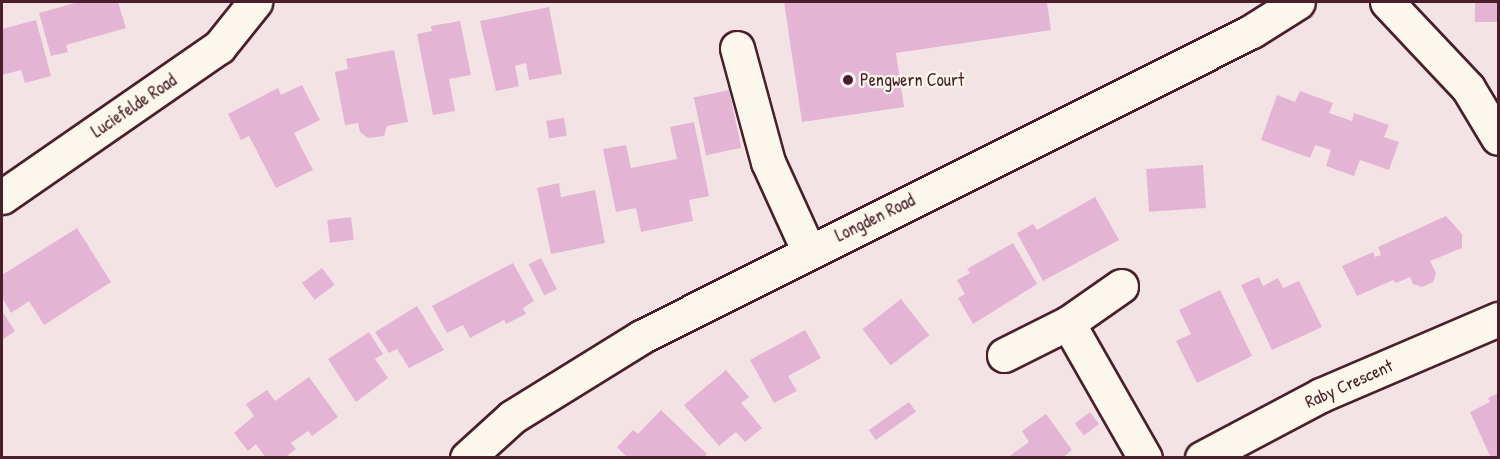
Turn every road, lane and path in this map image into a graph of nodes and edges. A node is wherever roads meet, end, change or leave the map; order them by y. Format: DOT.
graph roads {
  1 [pos="255,2"];
  2 [pos="1298,2"];
  3 [pos="1387,2"];
  4 [pos="737,48"];
  5 [pos="1498,138"];
  6 [pos="2,197"];
  7 [pos="809,252"];
  8 [pos="1121,286"];
  9 [pos="1498,319"];
  10 [pos="1068,323"];
  11 [pos="1004,355"];
  12 [pos="467,458"];
  13 [pos="1144,458"];
  14 [pos="1202,458"];
  1 -- 6 [label="street, Luciefelde Road"];
  2 -- 7 [label="street, Longden Road"];
  3 -- 5 [label="street"];
  4 -- 7 [label="street"];
  7 -- 12 [label="street, Longden Road"];
  8 -- 10 [label="street"];
  9 -- 14 [label="street, Raby Crescent"];
  10 -- 11 [label="street"];
  10 -- 13 [label="street"];
}
